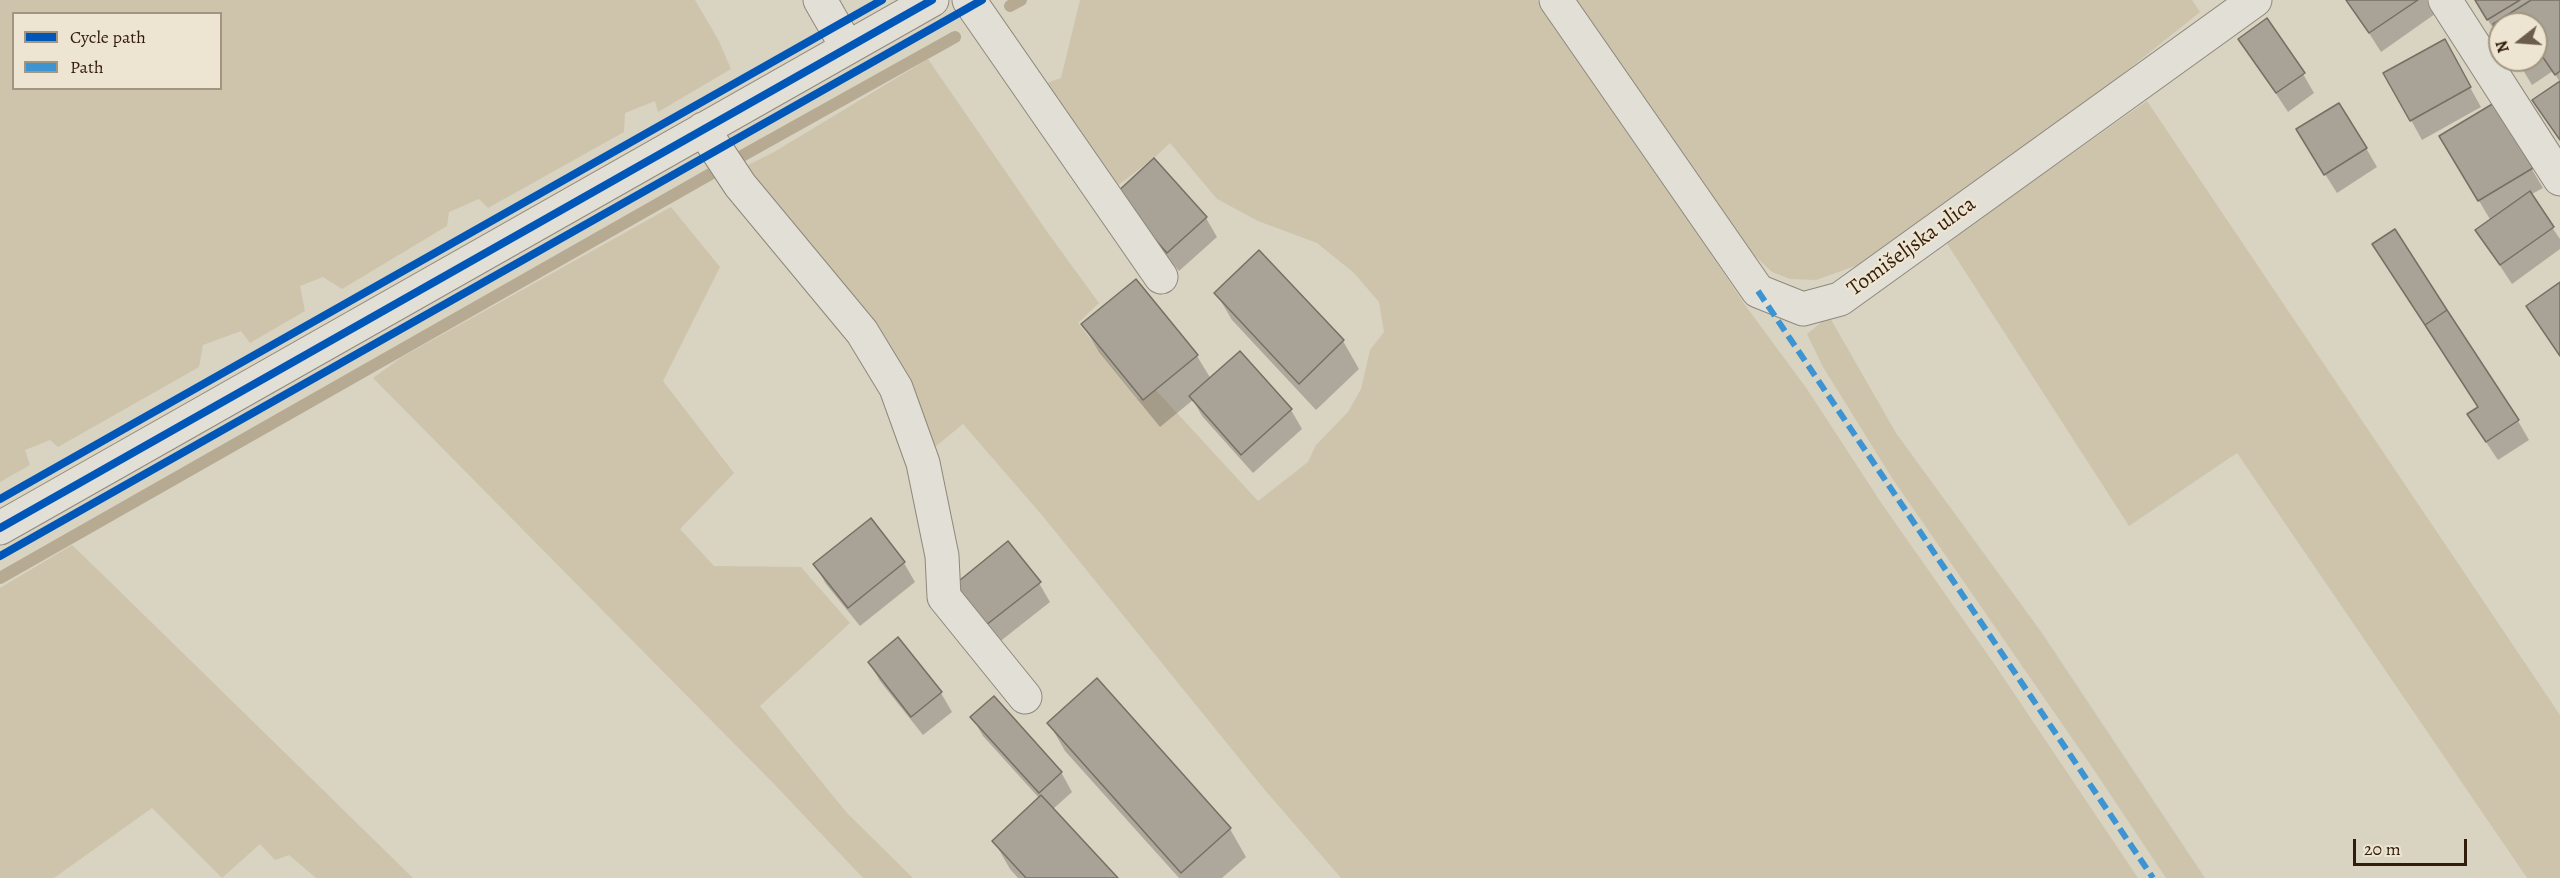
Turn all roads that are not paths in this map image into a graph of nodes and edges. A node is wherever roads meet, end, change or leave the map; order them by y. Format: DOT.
graph roads {
  1 [pos="820,0"];
  2 [pos="932,0"];
  3 [pos="969,0"];
  4 [pos="1556,0"];
  5 [pos="2255,0"];
  6 [pos="2445,0"];
  7 [pos="847,48"];
  8 [pos="703,129"];
  9 [pos="2560,178"];
  10 [pos="1161,277"];
  11 [pos="0,528"];
  12 [pos="1024,697"];
  1 -- 7 [label="street"];
  2 -- 7 [label="street"];
  3 -- 10 [label="street"];
  4 -- 5 [label="street, Tomišeljska ulica"];
  6 -- 9 [label="street"];
  7 -- 8 [label="street"];
  8 -- 11 [label="street"];
  8 -- 12 [label="street"];
}
